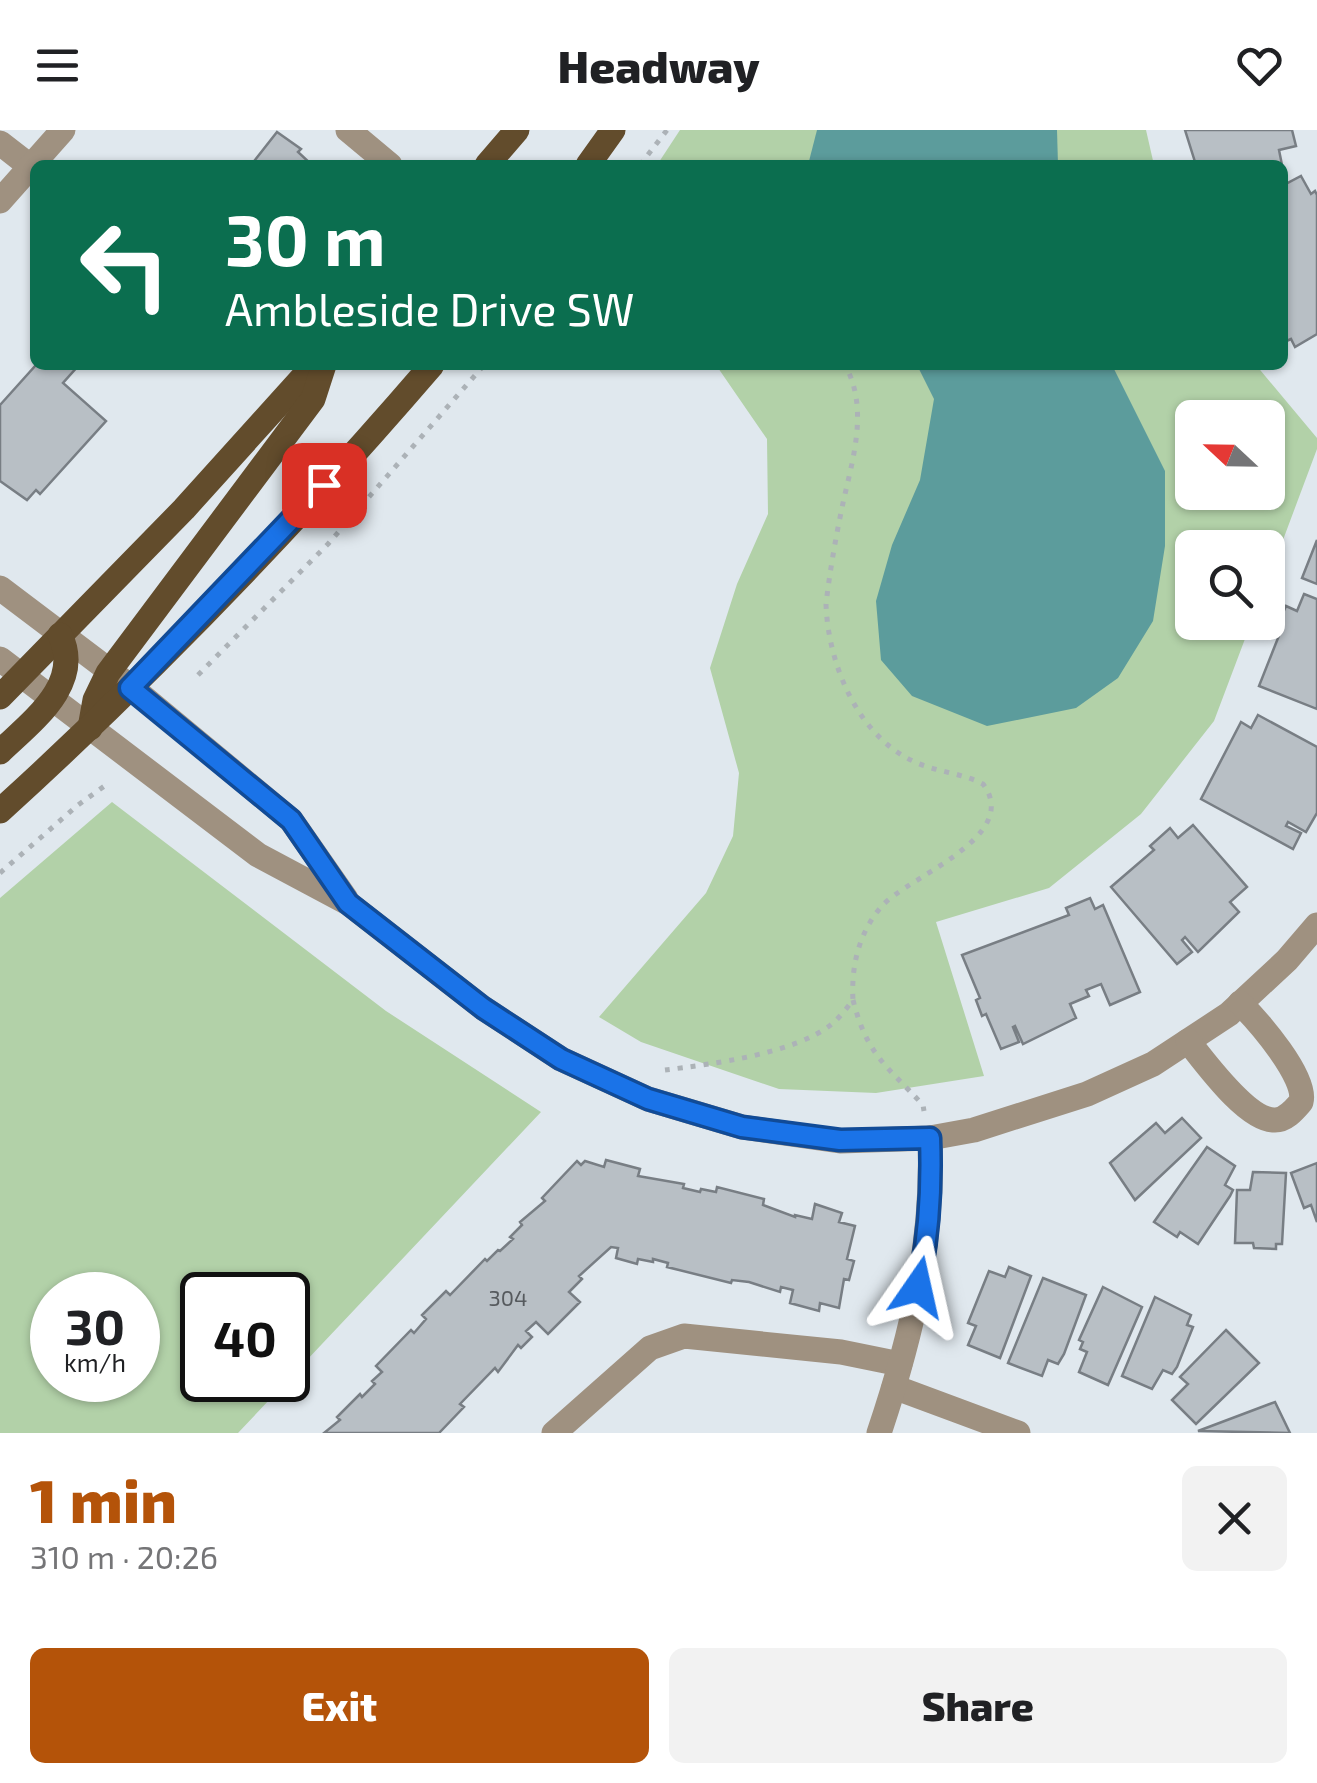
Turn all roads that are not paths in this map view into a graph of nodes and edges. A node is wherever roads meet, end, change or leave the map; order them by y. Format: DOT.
graph roads {
  1 [pos="63,130"];
  2 [pos="348,130"];
  3 [pos="517,130"];
  4 [pos="613,130"];
  5 [pos="0,143"];
  6 [pos="37,160"];
  7 [pos="384,160"];
  8 [pos="492,160"];
  9 [pos="592,160"];
  10 [pos="30,166"];
  11 [pos="30,168"];
  12 [pos="0,201"];
  13 [pos="309,370"];
  14 [pos="322,370"];
  15 [pos="428,370"];
  16 [pos="0,588"];
  17 [pos="60,635"];
  18 [pos="0,659"];
  19 [pos="108,673"];
  20 [pos="22,677"];
  21 [pos="130,688"];
  22 [pos="0,697"];
  23 [pos="52,699"];
  24 [pos="90,728"];
  25 [pos="0,752"];
  26 [pos="0,812"];
  27 [pos="348,903"];
  28 [pos="1317,925"];
  29 [pos="1240,1003"];
  30 [pos="1188,1041"];
  31 [pos="930,1138"];
  32 [pos="897,1376"];
  33 [pos="554,1433"];
  34 [pos="879,1433"];
  35 [pos="1018,1433"];
  1 -- 6 [label="street"];
  2 -- 7 [label="street"];
  3 -- 8 [label="main road"];
  4 -- 9 [label="main road"];
  5 -- 10 [label="street"];
  11 -- 12 [label="street"];
  13 -- 17 [label="main road"];
  14 -- 19 [label="main road"];
  15 -- 21 [label="main road"];
  16 -- 17 [label="street"];
  17 -- 19 [label="street"];
  17 -- 20 [label="main road"];
  17 -- 23 [label="main road"];
  18 -- 20 [label="street"];
  19 -- 21 [label="street"];
  19 -- 24 [label="main road"];
  20 -- 22 [label="main road"];
  20 -- 23 [label="street"];
  21 -- 24 [label="main road"];
  21 -- 27 [label="street"];
  23 -- 24 [label="street"];
  23 -- 25 [label="main road"];
  24 -- 26 [label="main road"];
  24 -- 27 [label="street"];
  27 -- 31 [label="street"];
  28 -- 29 [label="street"];
  29 -- 30 [label="street"];
  29 -- 30 [label="street"];
  30 -- 31 [label="street"];
  31 -- 32 [label="street"];
  32 -- 33 [label="street"];
  32 -- 34 [label="street"];
  32 -- 35 [label="street"];
}
